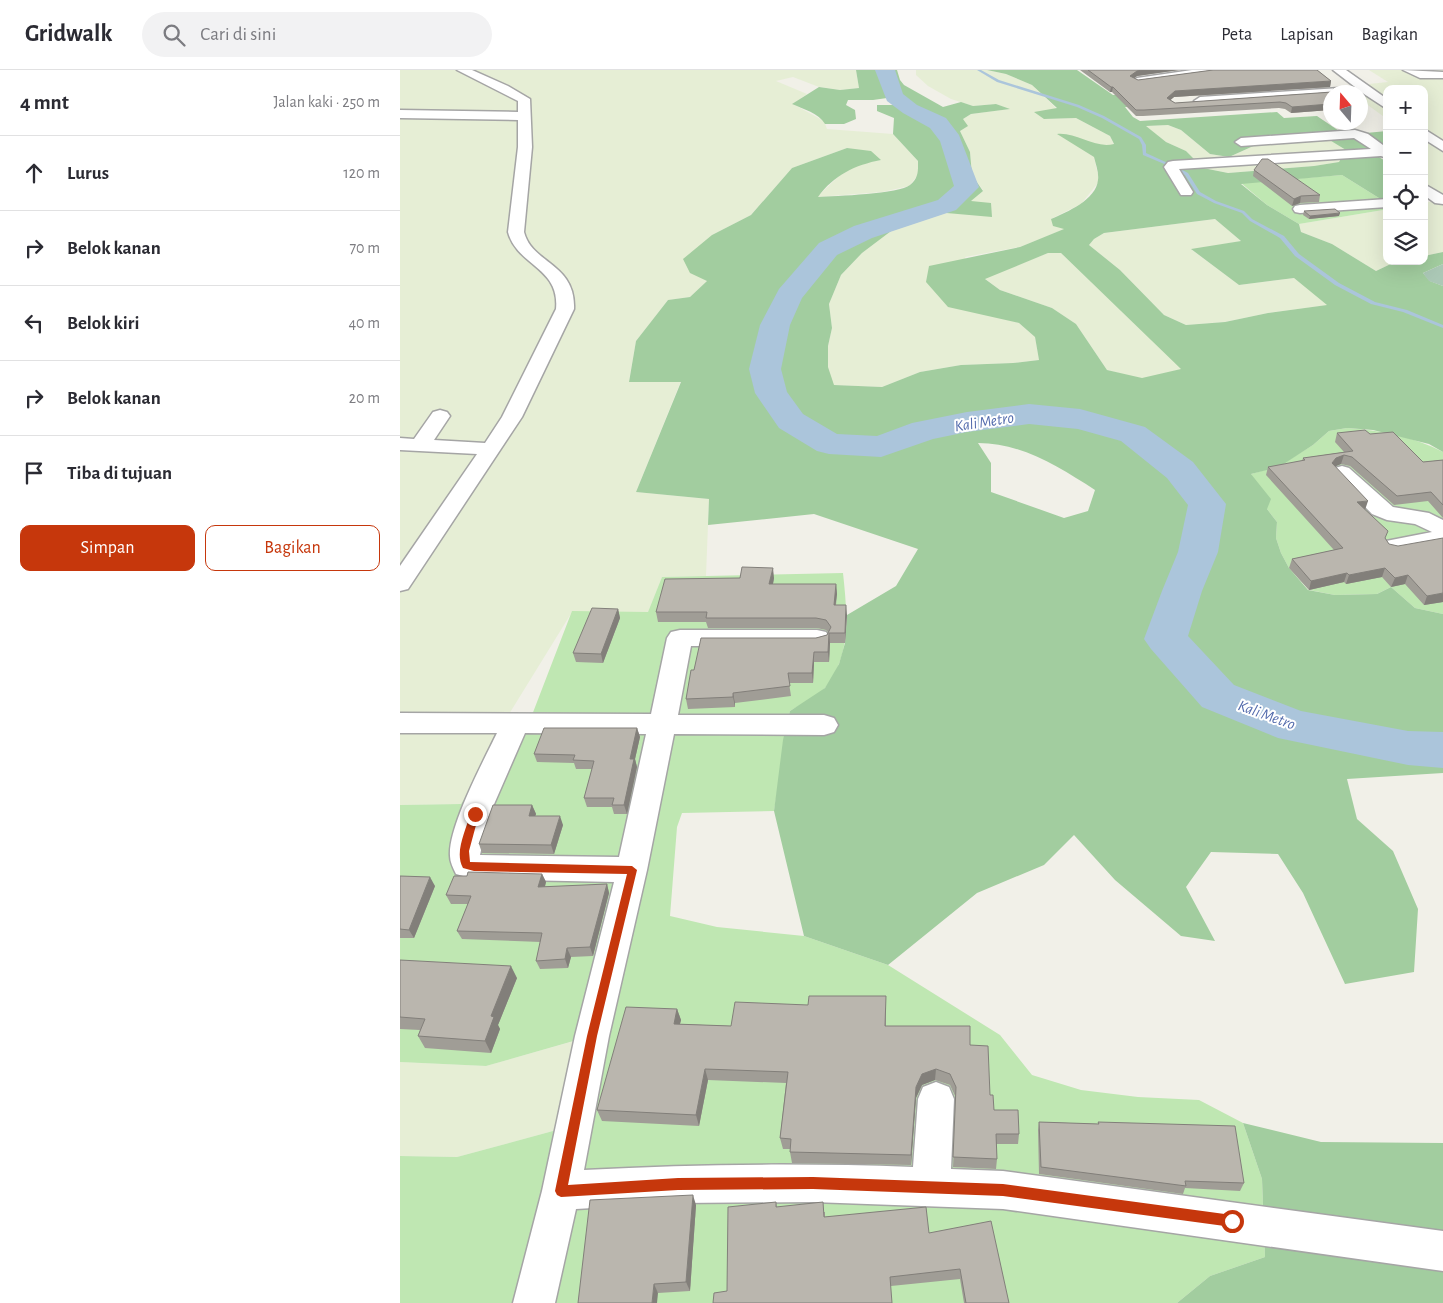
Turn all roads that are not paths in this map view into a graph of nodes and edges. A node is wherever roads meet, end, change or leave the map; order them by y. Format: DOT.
graph roads {
  1 [pos="463,70"];
  2 [pos="1217,70"];
  3 [pos="1339,70"];
  4 [pos="1409,70"];
  5 [pos="1164,73"];
  6 [pos="1443,75"];
  7 [pos="1137,81"];
  8 [pos="1180,85"];
  9 [pos="1359,85"];
  10 [pos="1368,91"];
  11 [pos="1323,93"];
  12 [pos="1187,98"];
  13 [pos="1383,102"];
  14 [pos="400,114"];
  15 [pos="525,116"];
  16 [pos="1428,136"];
  17 [pos="1228,143"];
  18 [pos="1443,147"];
  19 [pos="1383,151"];
  20 [pos="1383,153"];
  21 [pos="1428,191"];
  22 [pos="1186,192"];
  23 [pos="1442,200"];
  24 [pos="1428,201"];
  25 [pos="1383,203"];
  26 [pos="1300,209"];
  27 [pos="440,416"];
  28 [pos="410,444"];
  29 [pos="490,449"];
  30 [pos="1342,472"];
  31 [pos="1443,529"];
  32 [pos="1443,538"];
  33 [pos="1394,546"];
  34 [pos="400,584"];
  35 [pos="817,638"];
  36 [pos="400,723"];
  37 [pos="661,724"];
  38 [pos="515,725"];
  39 [pos="824,725"];
  40 [pos="632,870"];
  41 [pos="936,1099"];
  42 [pos="931,1188"];
  43 [pos="561,1191"];
  44 [pos="1443,1251"];
  45 [pos="534,1303"];
  1 -- 15 [label="street"];
  2 -- 5 [label="street"];
  3 -- 9 [label="street"];
  4 -- 6 [label="street"];
  5 -- 7 [label="street"];
  5 -- 8 [label="street"];
  10 -- 13 [label="street"];
  11 -- 12 [label="street"];
  14 -- 15 [label="street"];
  15 -- 29 [label="street"];
  16 -- 18 [label="street"];
  17 -- 19 [label="street"];
  20 -- 22 [label="street"];
  21 -- 23 [label="street"];
  23 -- 24 [label="street"];
  25 -- 26 [label="street"];
  27 -- 28 [label="street"];
  28 -- 29 [label="street"];
  29 -- 34 [label="street"];
  30 -- 31 [label="street"];
  32 -- 33 [label="street"];
  35 -- 37 [label="street"];
  36 -- 38 [label="street"];
  37 -- 38 [label="street"];
  37 -- 39 [label="street"];
  37 -- 40 [label="street"];
  38 -- 40 [label="street"];
  40 -- 43 [label="street"];
  41 -- 42 [label="street"];
  42 -- 43 [label="street"];
  42 -- 44 [label="street"];
  43 -- 45 [label="street"];
}
